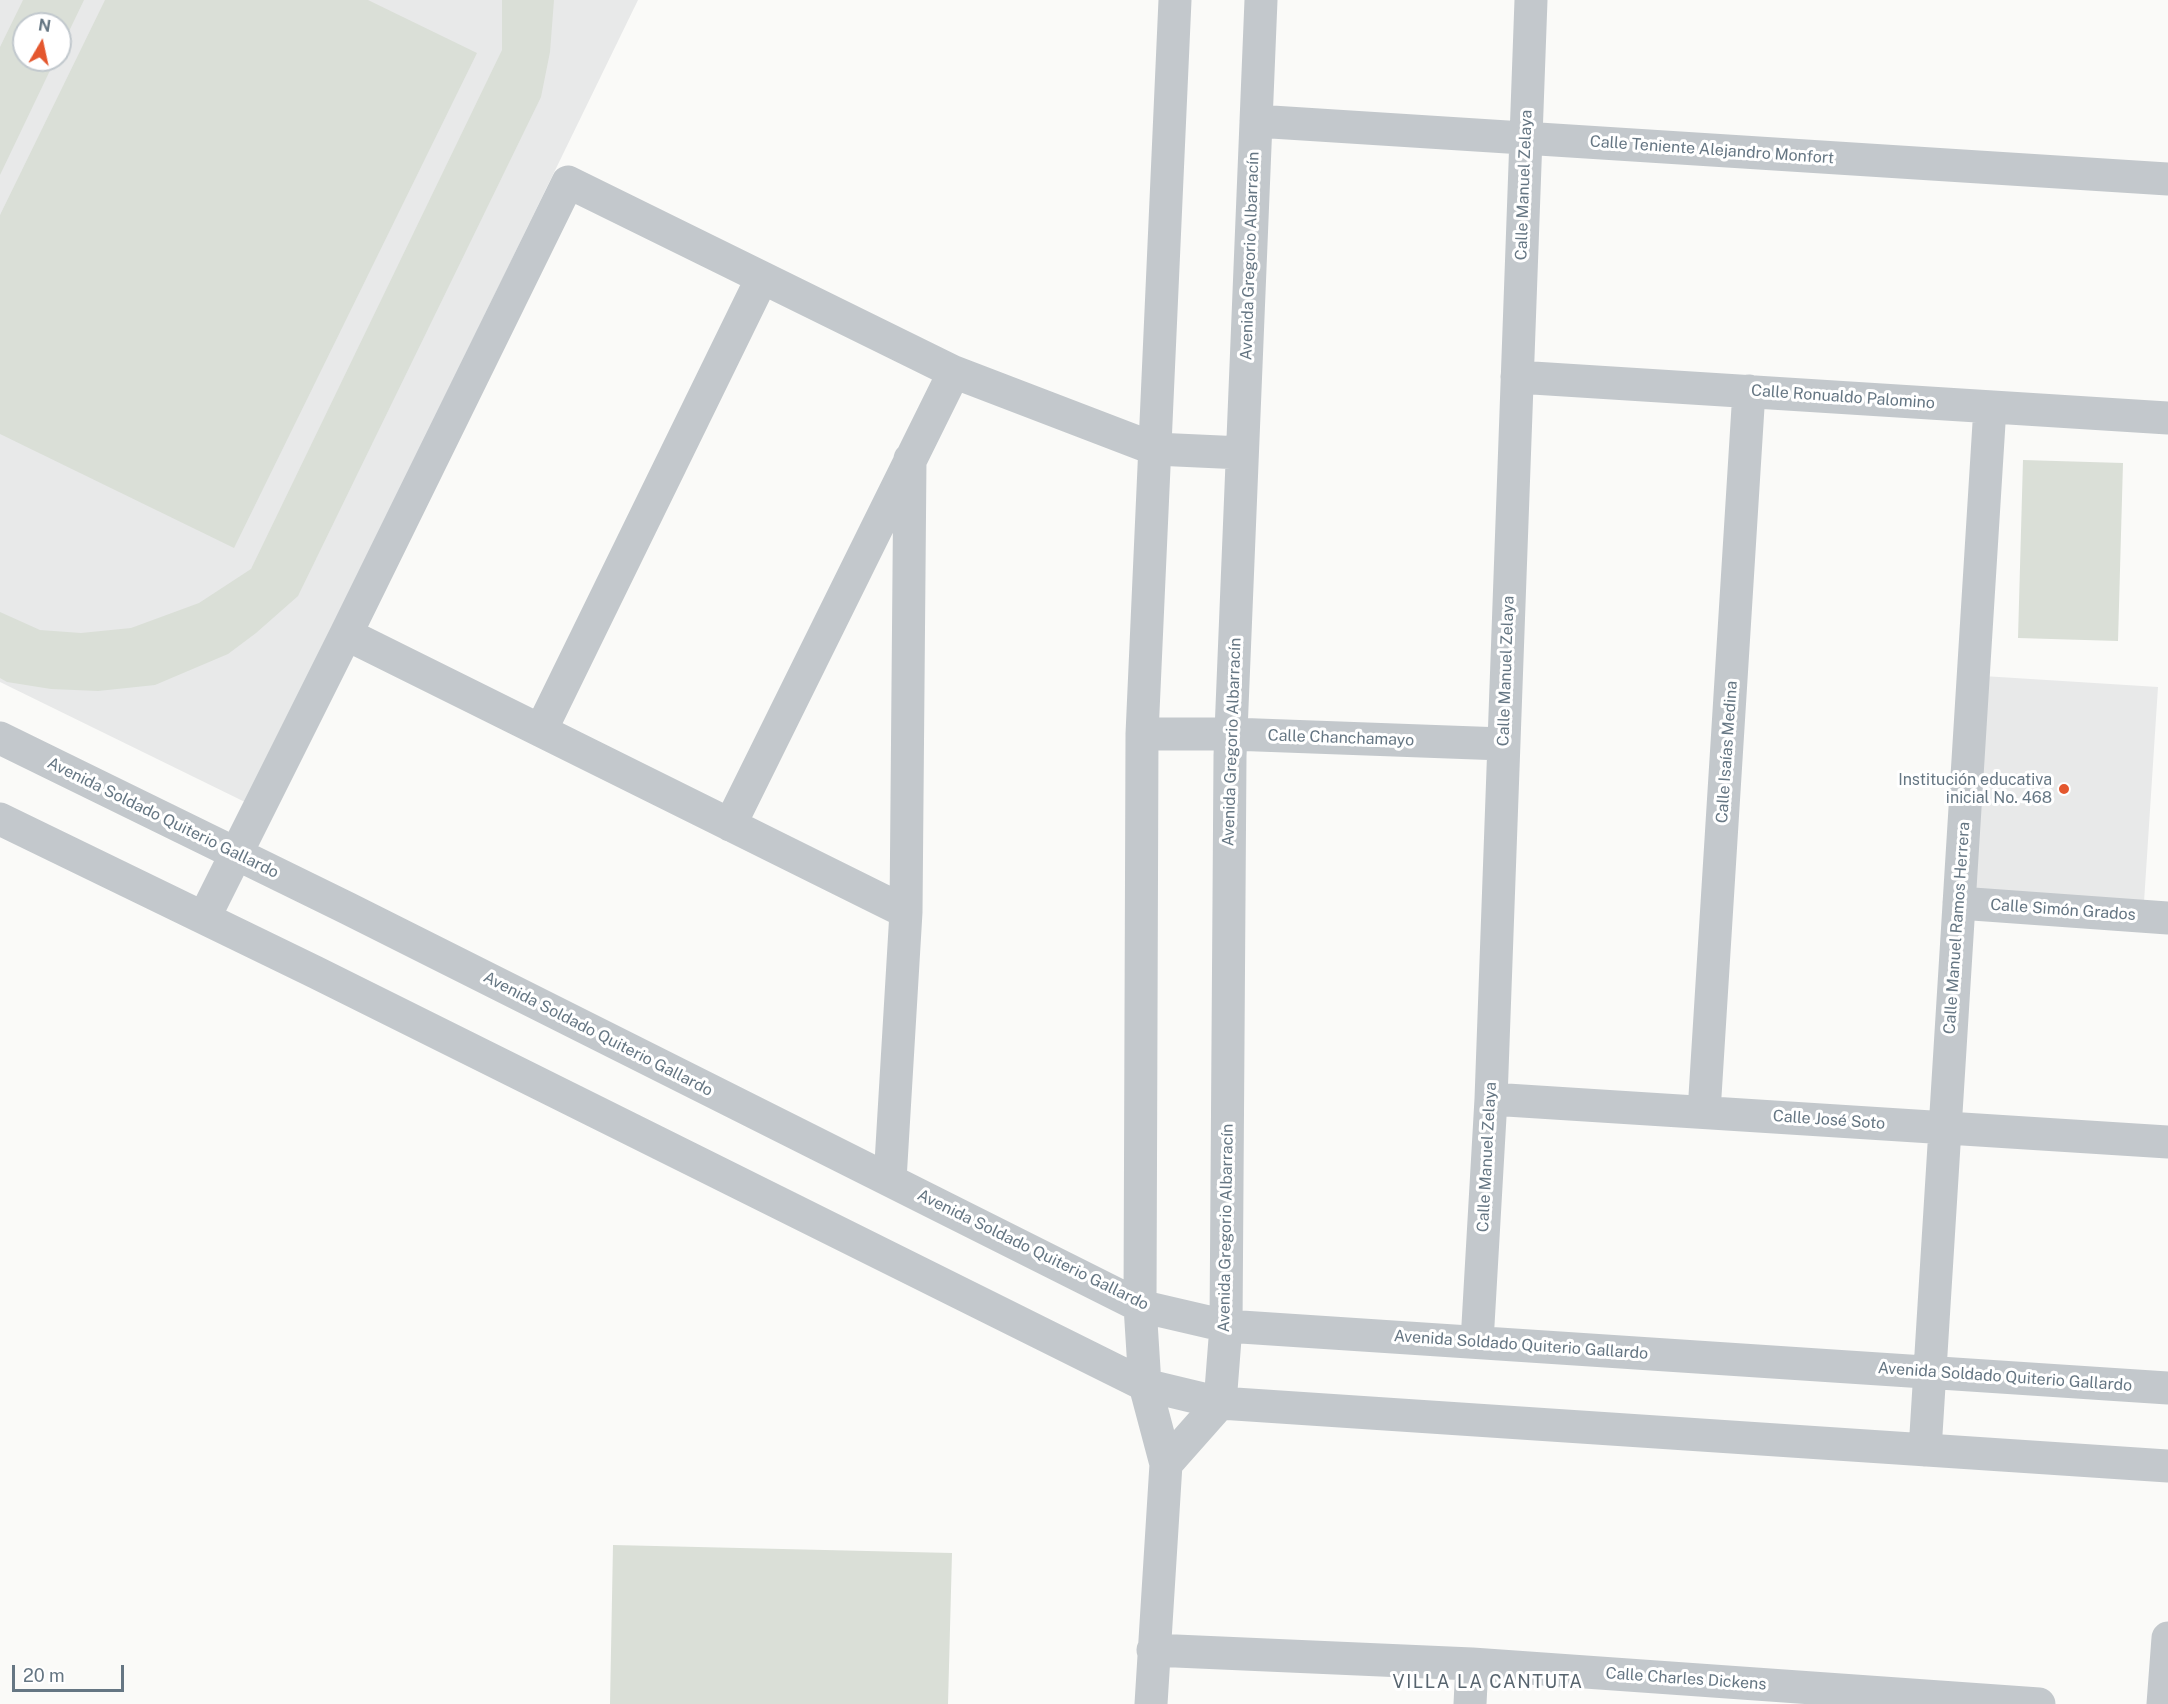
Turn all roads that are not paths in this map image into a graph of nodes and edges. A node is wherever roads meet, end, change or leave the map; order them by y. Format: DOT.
graph roads {
  1 [pos="1175,0"];
  2 [pos="1261,0"];
  3 [pos="1531,0"];
  4 [pos="1256,121"];
  5 [pos="1526,138"];
  6 [pos="2168,179"];
  7 [pos="762,278"];
  8 [pos="954,372"];
  9 [pos="1518,377"];
  10 [pos="1749,391"];
  11 [pos="1990,407"];
  12 [pos="2168,418"];
  13 [pos="1155,449"];
  14 [pos="1242,453"];
  15 [pos="910,459"];
  16 [pos="346,634"];
  17 [pos="541,730"];
  18 [pos="1142,734"];
  19 [pos="1231,734"];
  20 [pos="0,738"];
  21 [pos="1503,744"];
  22 [pos="0,819"];
  23 [pos="730,825"];
  24 [pos="236,854"];
  25 [pos="1959,903"];
  26 [pos="906,912"];
  27 [pos="204,918"];
  28 [pos="2168,918"];
  29 [pos="1491,1099"];
  30 [pos="1704,1112"];
  31 [pos="1945,1127"];
  32 [pos="2168,1142"];
  33 [pos="890,1180"];
  34 [pos="1140,1306"];
  35 [pos="1226,1326"];
  36 [pos="1477,1342"];
  37 [pos="1930,1372"];
  38 [pos="1145,1385"];
  39 [pos="2168,1388"];
  40 [pos="1220,1403"];
  41 [pos="1925,1450"];
  42 [pos="1166,1464"];
  43 [pos="2168,1466"];
  44 [pos="2168,1638"];
  45 [pos="1153,1650"];
  46 [pos="1472,1664"];
  47 [pos="1695,1692"];
  48 [pos="1927,1700"];
  49 [pos="1151,1704"];
  50 [pos="1470,1704"];
  51 [pos="2039,1704"];
  52 [pos="2163,1704"];
  1 -- 13 [label="street"];
  2 -- 4 [label="street, Avenida Gregorio Albarracín"];
  3 -- 5 [label="street, Calle Manuel Zelaya"];
  4 -- 5 [label="street, Calle Teniente Alejandro Monfort"];
  4 -- 14 [label="street, Avenida Gregorio Albarracín"];
  5 -- 6 [label="street, Calle Teniente Alejandro Monfort"];
  5 -- 9 [label="street, Calle Manuel Zelaya"];
  7 -- 8 [label="street"];
  7 -- 16 [label="street"];
  7 -- 17 [label="street"];
  8 -- 13 [label="street"];
  8 -- 15 [label="street"];
  9 -- 10 [label="street, Calle Ronualdo Palomino"];
  9 -- 21 [label="street, Calle Manuel Zelaya"];
  10 -- 11 [label="street, Calle Ronualdo Palomino"];
  10 -- 30 [label="street, Calle Isaías Medina"];
  11 -- 12 [label="street, Calle Ronualdo Palomino"];
  11 -- 25 [label="street, Calle Manuel Ramos Herrera"];
  13 -- 14 [label="street"];
  13 -- 18 [label="street"];
  14 -- 19 [label="street, Avenida Gregorio Albarracín"];
  15 -- 23 [label="street"];
  15 -- 26 [label="street"];
  16 -- 17 [label="street"];
  16 -- 24 [label="street"];
  17 -- 23 [label="street"];
  18 -- 19 [label="street, Calle Chanchamayo"];
  18 -- 34 [label="street"];
  19 -- 21 [label="street, Calle Chanchamayo"];
  19 -- 35 [label="street, Avenida Gregorio Albarracín"];
  20 -- 24 [label="street, Avenida Soldado Quiterio Gallardo"];
  21 -- 29 [label="street, Calle Manuel Zelaya"];
  22 -- 27 [label="street"];
  23 -- 26 [label="street"];
  24 -- 27 [label="street"];
  24 -- 33 [label="street, Avenida Soldado Quiterio Gallardo"];
  25 -- 28 [label="street, Calle Simón Grados"];
  25 -- 31 [label="street, Calle Manuel Ramos Herrera"];
  26 -- 33 [label="street"];
  27 -- 38 [label="street"];
  29 -- 30 [label="street, Calle José Soto"];
  29 -- 36 [label="street, Calle Manuel Zelaya"];
  30 -- 31 [label="street, Calle José Soto"];
  31 -- 32 [label="street, Calle José Soto"];
  31 -- 37 [label="street, Calle Manuel Ramos Herrera"];
  33 -- 34 [label="street, Avenida Soldado Quiterio Gallardo"];
  34 -- 35 [label="street, Avenida Soldado Quiterio Gallardo"];
  34 -- 38 [label="street"];
  35 -- 36 [label="street, Avenida Soldado Quiterio Gallardo"];
  35 -- 40 [label="street, Avenida Gregorio Albarracín"];
  36 -- 37 [label="street, Avenida Soldado Quiterio Gallardo"];
  37 -- 39 [label="street, Avenida Soldado Quiterio Gallardo"];
  37 -- 41 [label="street, Calle Manuel Ramos Herrera"];
  38 -- 40 [label="street"];
  38 -- 42 [label="street"];
  40 -- 41 [label="street"];
  40 -- 42 [label="street"];
  41 -- 43 [label="street"];
  42 -- 45 [label="street"];
  44 -- 52 [label="street"];
  45 -- 46 [label="street, Calle Charles Dickens"];
  45 -- 49 [label="street"];
  46 -- 47 [label="street, Calle Charles Dickens"];
  46 -- 50 [label="street"];
  47 -- 48 [label="street, Calle Charles Dickens"];
  48 -- 51 [label="street, Calle Charles Dickens"];
}
